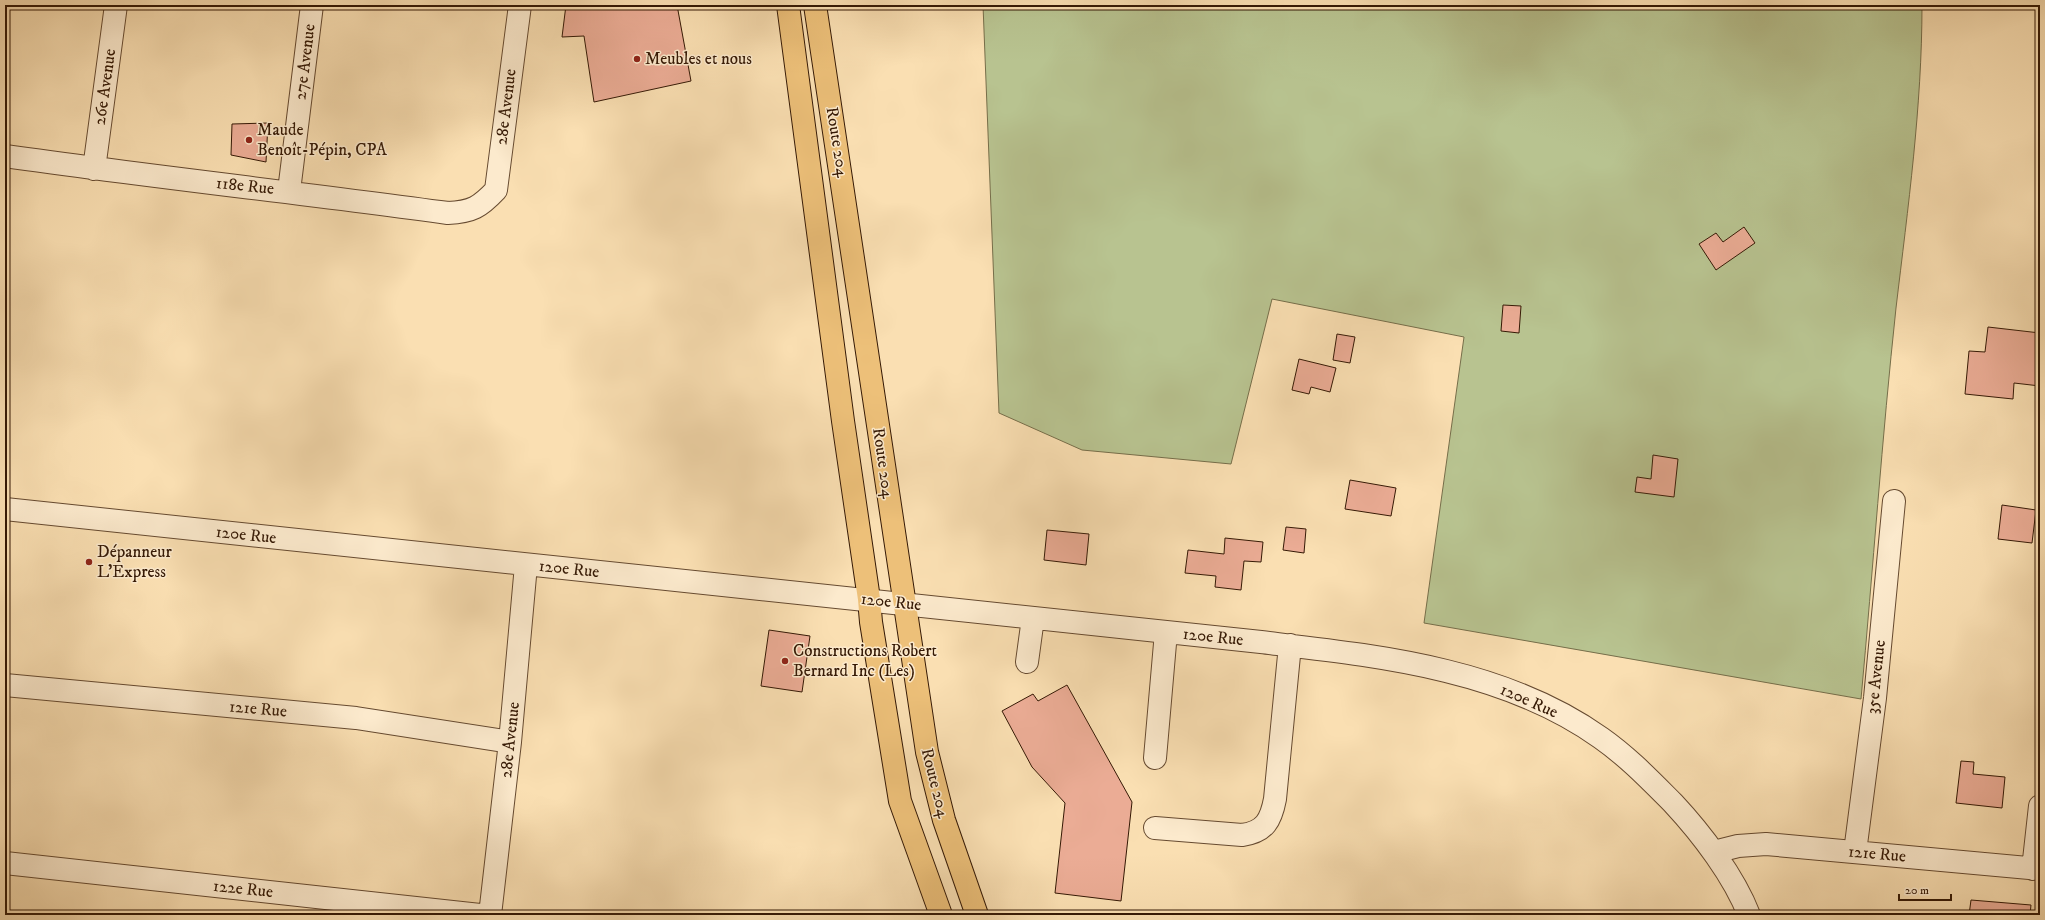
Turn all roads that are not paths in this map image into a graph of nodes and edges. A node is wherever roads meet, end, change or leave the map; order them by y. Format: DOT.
graph roads {
  1 [pos="116,5"];
  2 [pos="312,5"];
  3 [pos="520,5"];
  4 [pos="788,5"];
  5 [pos="815,5"];
  6 [pos="5,156"];
  7 [pos="94,169"];
  8 [pos="289,191"];
  9 [pos="483,204"];
  10 [pos="1894,501"];
  11 [pos="5,509"];
  12 [pos="526,565"];
  13 [pos="870,599"];
  14 [pos="904,603"];
  15 [pos="1033,618"];
  16 [pos="1166,632"];
  17 [pos="1290,645"];
  18 [pos="1027,662"];
  19 [pos="5,685"];
  20 [pos="510,742"];
  21 [pos="1155,758"];
  22 [pos="2040,806"];
  23 [pos="1155,828"];
  24 [pos="1714,852"];
  25 [pos="1855,852"];
  26 [pos="5,863"];
  27 [pos="2037,869"];
  28 [pos="480,915"];
  29 [pos="490,915"];
  30 [pos="941,915"];
  31 [pos="977,915"];
  32 [pos="1749,915"];
  1 -- 7 [label="street, 26e Avenue"];
  2 -- 8 [label="street, 27e Avenue"];
  3 -- 9 [label="street, 28e Avenue"];
  4 -- 13 [label="main road, Route 204"];
  5 -- 14 [label="main road, Route 204"];
  6 -- 7 [label="street, 118e Rue"];
  7 -- 8 [label="street, 118e Rue"];
  8 -- 9 [label="street, 118e Rue"];
  10 -- 25 [label="street, 35e Avenue"];
  11 -- 12 [label="street, 120e Rue"];
  12 -- 13 [label="street, 120e Rue"];
  12 -- 20 [label="street, 28e Avenue"];
  13 -- 14 [label="street, 120e Rue"];
  13 -- 30 [label="main road, Route 204"];
  14 -- 15 [label="street, 120e Rue"];
  14 -- 31 [label="main road, Route 204"];
  15 -- 16 [label="street, 120e Rue"];
  15 -- 18 [label="street"];
  16 -- 17 [label="street, 120e Rue"];
  16 -- 21 [label="street"];
  17 -- 23 [label="street"];
  17 -- 24 [label="street, 120e Rue"];
  19 -- 20 [label="street, 121e Rue"];
  20 -- 29 [label="street, 28e Avenue"];
  22 -- 27 [label="street"];
  24 -- 25 [label="street, 121e Rue"];
  24 -- 32 [label="street"];
  25 -- 27 [label="street, 121e Rue"];
  26 -- 28 [label="street, 122e Rue"];
}
